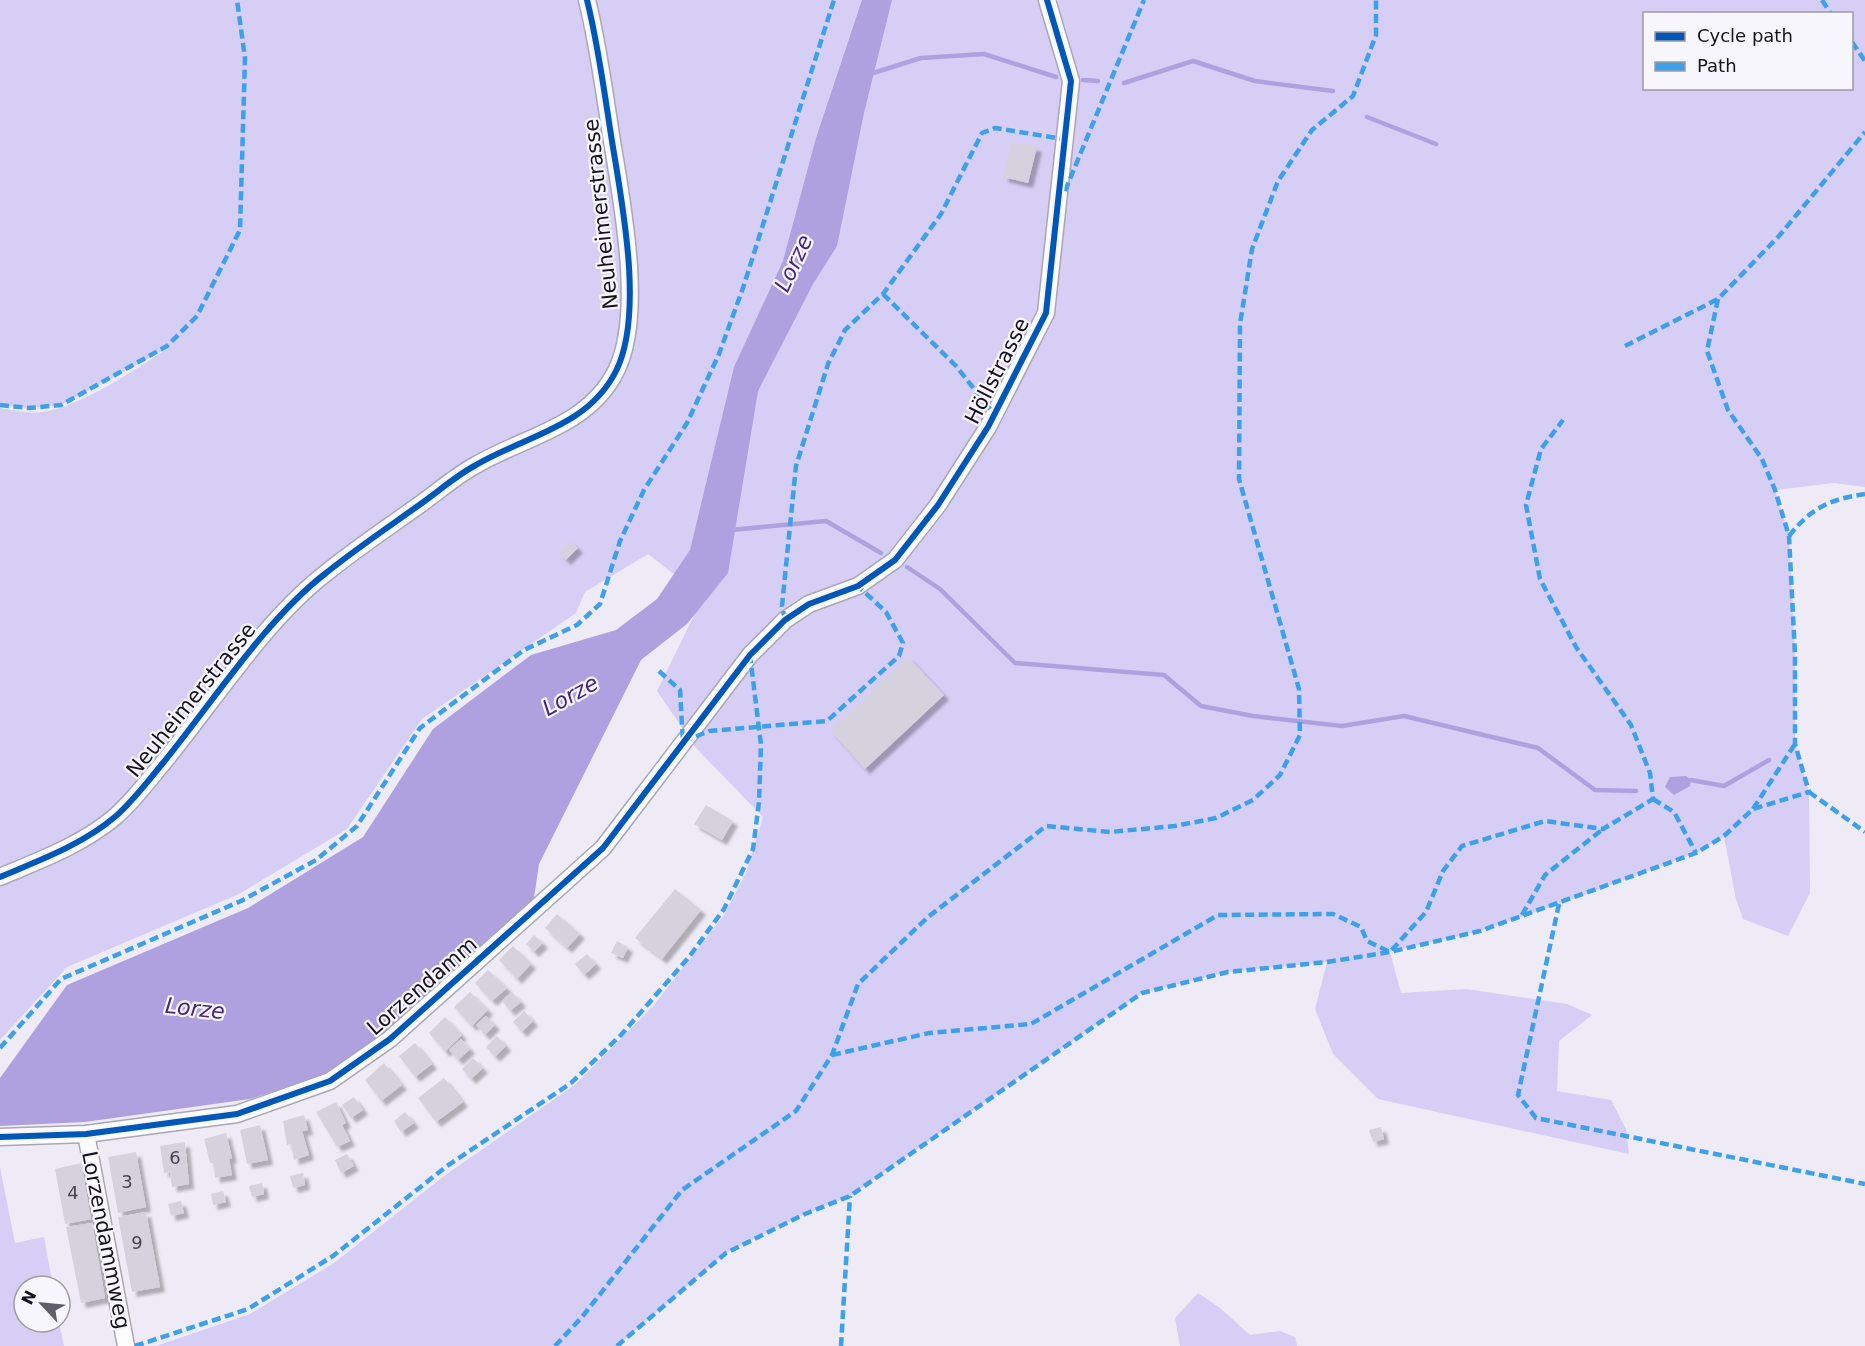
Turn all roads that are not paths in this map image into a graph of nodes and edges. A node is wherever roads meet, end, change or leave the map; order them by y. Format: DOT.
graph roads {
  1 [pos="586,0"];
  2 [pos="1047,0"];
  3 [pos="750,655"];
  4 [pos="0,877"];
  5 [pos="86,1134"];
  6 [pos="0,1137"];
  7 [pos="126,1346"];
  1 -- 4 [label="street, Neuheimerstrasse"];
  2 -- 3 [label="street, Höllstrasse"];
  3 -- 5 [label="street, Lorzendamm"];
  5 -- 6 [label="street, Lorzendamm"];
  5 -- 7 [label="street, Lorzendammweg"];
}
